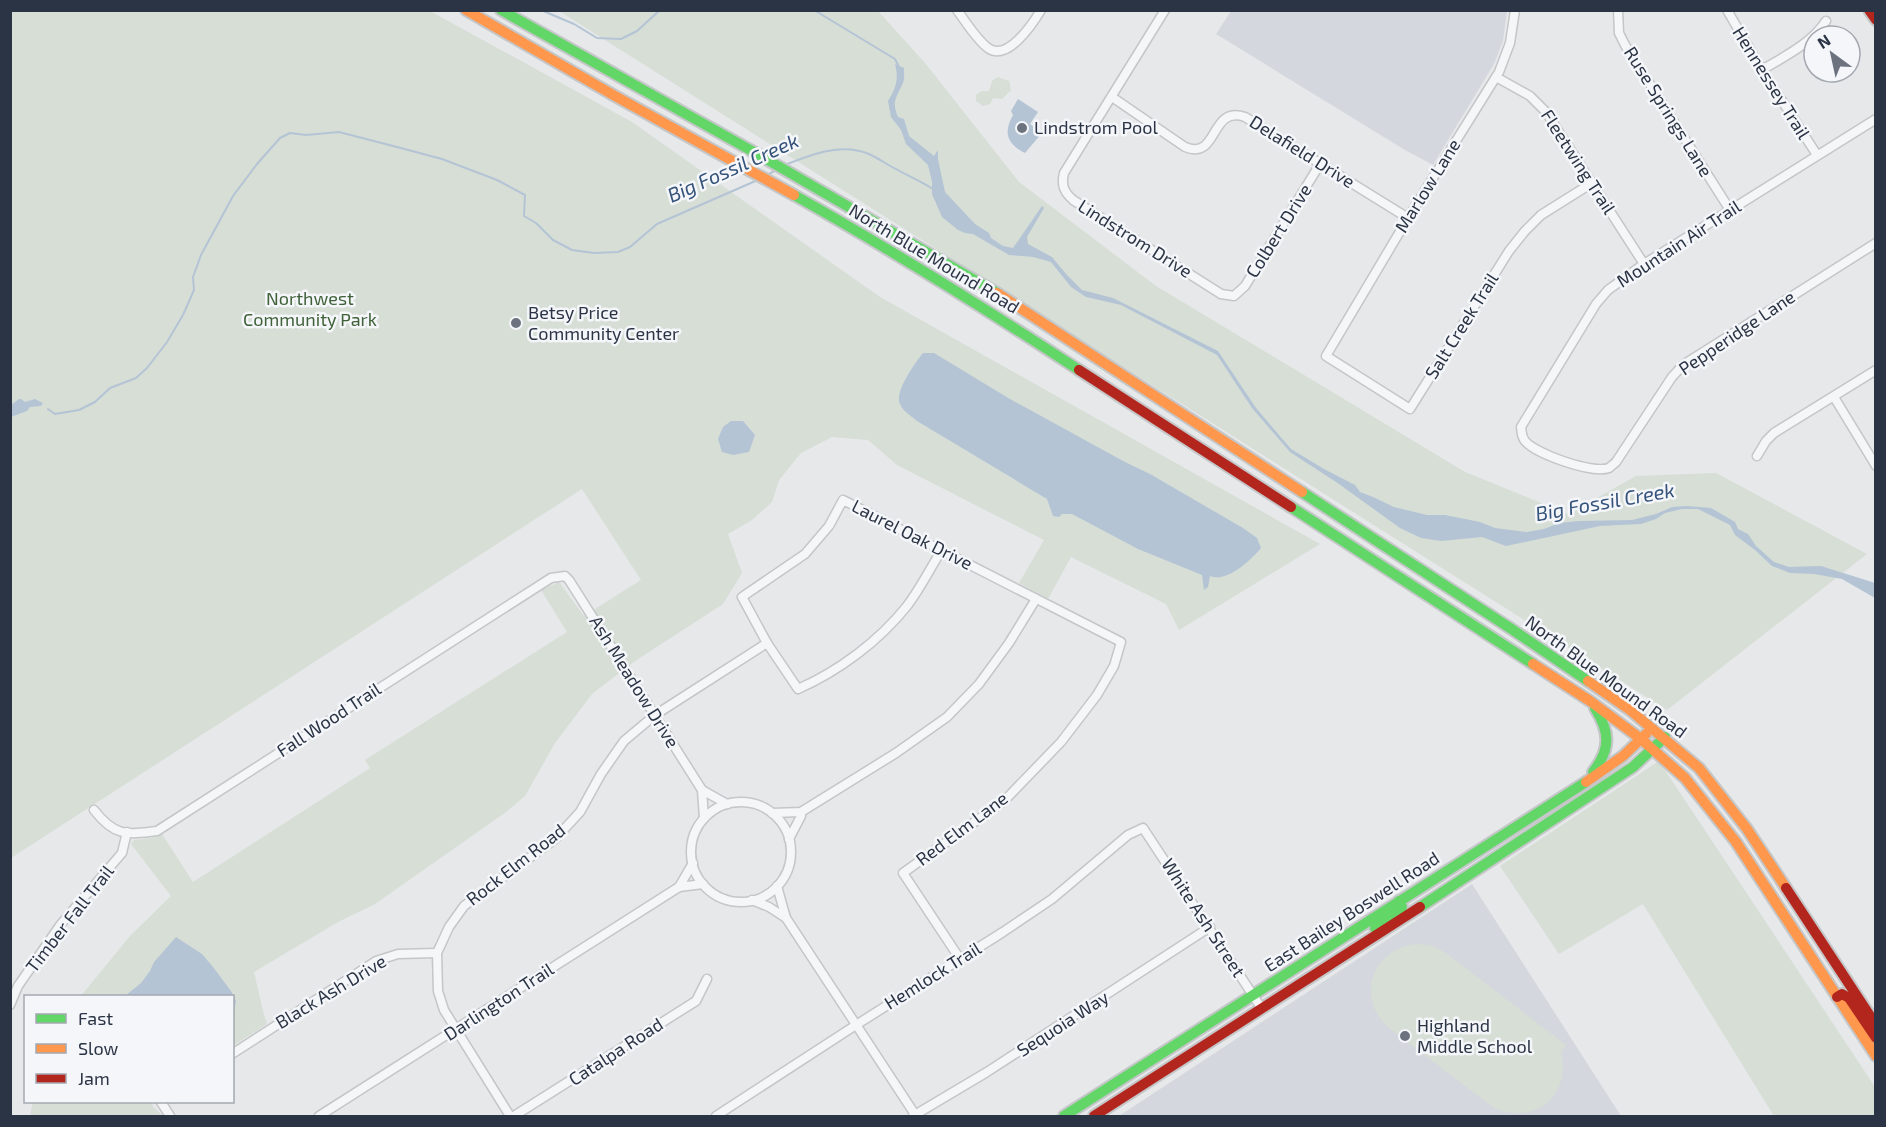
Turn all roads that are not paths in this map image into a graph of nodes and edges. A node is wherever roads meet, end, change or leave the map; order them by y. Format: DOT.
graph roads {
  1 [pos="466,10"];
  2 [pos="501,10"];
  3 [pos="957,10"];
  4 [pos="1041,10"];
  5 [pos="1166,10"];
  6 [pos="1515,10"];
  7 [pos="1618,10"];
  8 [pos="1727,10"];
  9 [pos="1869,10"];
  10 [pos="1875,20"];
  11 [pos="1826,21"];
  12 [pos="1762,70"];
  13 [pos="1496,77"];
  14 [pos="1112,97"];
  15 [pos="1875,119"];
  16 [pos="1817,155"];
  17 [pos="1320,164"];
  18 [pos="1592,183"];
  19 [pos="1730,210"];
  20 [pos="1408,218"];
  21 [pos="1875,243"];
  22 [pos="1644,264"];
  23 [pos="1234,296"];
  24 [pos="1326,356"];
  25 [pos="1875,370"];
  26 [pos="1834,397"];
  27 [pos="1756,456"];
  28 [pos="1563,462"];
  29 [pos="1875,466"];
  30 [pos="1382,543"];
  31 [pos="941,550"];
  32 [pos="1369,559"];
  33 [pos="565,576"];
  34 [pos="1036,599"];
  35 [pos="1121,642"];
  36 [pos="767,643"];
  37 [pos="1590,701"];
  38 [pos="655,715"];
  39 [pos="1652,727"];
  40 [pos="1665,737"];
  41 [pos="1641,739"];
  42 [pos="1653,748"];
  43 [pos="1578,787"];
  44 [pos="702,790"];
  45 [pos="727,804"];
  46 [pos="94,810"];
  47 [pos="801,812"];
  48 [pos="772,813"];
  49 [pos="704,818"];
  50 [pos="1143,828"];
  51 [pos="127,832"];
  52 [pos="789,839"];
  53 [pos="693,863"];
  54 [pos="703,884"];
  55 [pos="777,886"];
  56 [pos="679,887"];
  57 [pos="752,900"];
  58 [pos="1399,901"];
  59 [pos="786,918"];
  60 [pos="1210,927"];
  61 [pos="1343,937"];
  62 [pos="1354,950"];
  63 [pos="437,953"];
  64 [pos="960,959"];
  65 [pos="707,979"];
  66 [pos="1305,981"];
  67 [pos="14,984"];
  68 [pos="1253,995"];
  69 [pos="1837,997"];
  70 [pos="10,1005"];
  71 [pos="1262,1009"];
  72 [pos="856,1025"];
  73 [pos="1875,1025"];
  74 [pos="455,1030"];
  75 [pos="1875,1038"];
  76 [pos="234,1053"];
  77 [pos="1875,1056"];
  78 [pos="1134,1072"];
  79 [pos="1142,1085"];
  80 [pos="1090,1100"];
  81 [pos="162,1103"];
  82 [pos="1097,1115"];
  83 [pos="170,1116"];
  84 [pos="320,1116"];
  85 [pos="510,1116"];
  86 [pos="514,1116"];
  87 [pos="716,1116"];
  88 [pos="915,1116"];
  89 [pos="1064,1116"];
  1 -- 32 [label="main road, North Blue Mound Road"];
  2 -- 30 [label="main road, North Blue Mound Road"];
  3 -- 4 [label="street"];
  5 -- 14 [label="street, Lindstrom Drive"];
  6 -- 13 [label="street, Marlow Lane"];
  7 -- 19 [label="street, Ruse Springs Lane"];
  8 -- 12 [label="street, Hennessey Trail"];
  9 -- 10 [label="main road"];
  11 -- 12 [label="street"];
  12 -- 16 [label="street, Hennessey Trail"];
  13 -- 18 [label="street, Fleetwing Trail"];
  13 -- 20 [label="street, Marlow Lane"];
  14 -- 17 [label="street, Delafield Drive"];
  14 -- 23 [label="street, Lindstrom Drive"];
  15 -- 16 [label="street, Mountain Air Trail"];
  16 -- 19 [label="street, Mountain Air Trail"];
  17 -- 20 [label="street, Delafield Drive"];
  17 -- 23 [label="street, Colbert Drive"];
  18 -- 22 [label="street, Fleetwing Trail"];
  18 -- 24 [label="street, Salt Creek Trail"];
  19 -- 22 [label="street, Mountain Air Trail"];
  20 -- 24 [label="street, Marlow Lane"];
  21 -- 28 [label="street, Pepperidge Lane"];
  22 -- 28 [label="street, Mountain Air Trail"];
  25 -- 26 [label="street"];
  26 -- 27 [label="street"];
  26 -- 29 [label="street"];
  30 -- 32 [label="main road"];
  30 -- 39 [label="main road, North Blue Mound Road"];
  31 -- 34 [label="street, Laurel Oak Drive"];
  31 -- 36 [label="street"];
  31 -- 36 [label="street, Laurel Oak Drive"];
  32 -- 37 [label="main road, North Blue Mound Road"];
  33 -- 38 [label="street, Ash Meadow Drive"];
  33 -- 51 [label="street, Fall Wood Trail"];
  34 -- 35 [label="street, Laurel Oak Drive"];
  34 -- 47 [label="street"];
  35 -- 64 [label="street, Red Elm Lane"];
  36 -- 38 [label="street, Rock Elm Road"];
  37 -- 41 [label="main road, North Blue Mound Road"];
  37 -- 43 [label="main road, North Blue Mound Road"];
  38 -- 44 [label="street, Ash Meadow Drive"];
  38 -- 63 [label="street, Rock Elm Road"];
  39 -- 40 [label="main road, North Blue Mound Road"];
  39 -- 41 [label="main road, East Bailey Boswell Road"];
  40 -- 42 [label="main road, East Bailey Boswell Road"];
  40 -- 73 [label="main road, North Blue Mound Road"];
  41 -- 42 [label="main road, North Blue Mound Road"];
  41 -- 43 [label="main road, East Bailey Boswell Road"];
  42 -- 62 [label="main road, East Bailey Boswell Road"];
  42 -- 69 [label="main road, North Blue Mound Road"];
  43 -- 58 [label="main road, East Bailey Boswell Road"];
  44 -- 45 [label="street, Ash Meadow Drive"];
  44 -- 49 [label="street, Ash Meadow Drive"];
  45 -- 48 [label="street"];
  45 -- 49 [label="street"];
  46 -- 51 [label="street, Fall Wood Trail"];
  47 -- 48 [label="street"];
  47 -- 52 [label="street"];
  48 -- 52 [label="street"];
  49 -- 53 [label="street"];
  50 -- 60 [label="street, White Ash Street"];
  50 -- 64 [label="street, Hemlock Trail"];
  51 -- 67 [label="street, Timber Fall Trail"];
  52 -- 55 [label="street"];
  53 -- 54 [label="street"];
  53 -- 56 [label="street, Darlington Trail"];
  54 -- 56 [label="street, Darlington Trail"];
  54 -- 57 [label="street"];
  55 -- 57 [label="street"];
  55 -- 59 [label="street"];
  56 -- 74 [label="street, Darlington Trail"];
  57 -- 59 [label="street"];
  58 -- 61 [label="main road, East Bailey Boswell Road"];
  58 -- 62 [label="main road"];
  59 -- 72 [label="street"];
  60 -- 68 [label="street, White Ash Street"];
  60 -- 88 [label="street, Sequoia Way"];
  61 -- 66 [label="main road"];
  61 -- 68 [label="main road, East Bailey Boswell Road"];
  62 -- 66 [label="main road, East Bailey Boswell Road"];
  63 -- 74 [label="street, Rock Elm Road"];
  63 -- 76 [label="street, Black Ash Drive"];
  64 -- 72 [label="street, Hemlock Trail"];
  65 -- 86 [label="street, Catalpa Road"];
  66 -- 71 [label="main road, East Bailey Boswell Road"];
  67 -- 70 [label="street, Timber Fall Trail"];
  68 -- 71 [label="street, White Ash Street"];
  68 -- 78 [label="main road, East Bailey Boswell Road"];
  69 -- 75 [label="main road"];
  69 -- 77 [label="main road, North Blue Mound Road"];
  71 -- 79 [label="main road, East Bailey Boswell Road"];
  72 -- 87 [label="street, Hemlock Trail"];
  72 -- 88 [label="street"];
  74 -- 84 [label="street, Darlington Trail"];
  74 -- 85 [label="street, Rock Elm Road"];
  78 -- 79 [label="main road"];
  78 -- 80 [label="main road, East Bailey Boswell Road"];
  79 -- 82 [label="main road, East Bailey Boswell Road"];
  80 -- 82 [label="main road"];
  80 -- 89 [label="main road, East Bailey Boswell Road"];
  81 -- 83 [label="street"];
}
